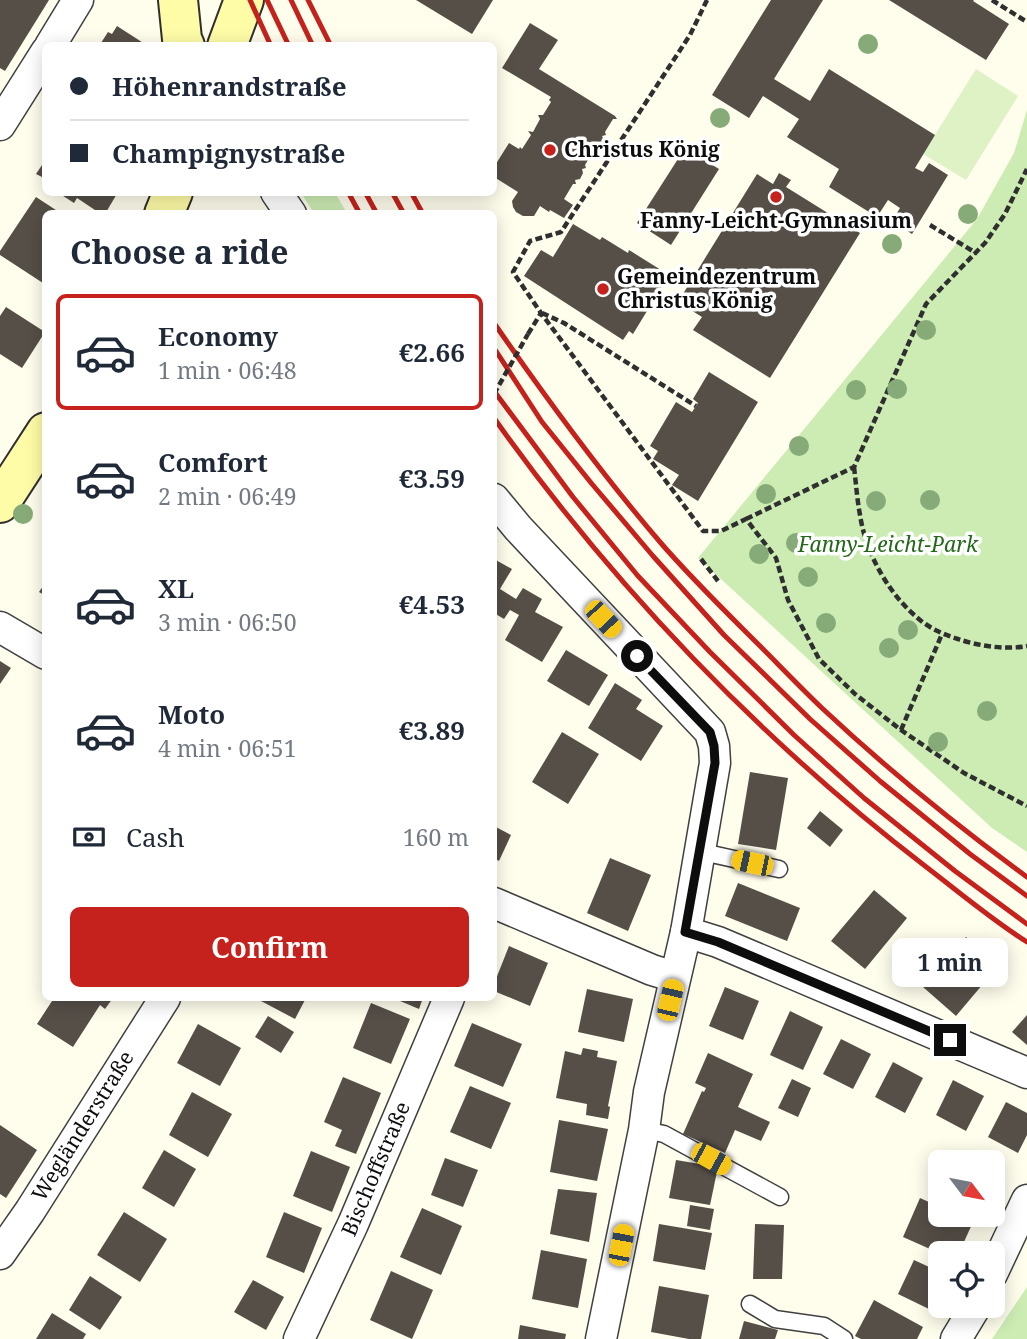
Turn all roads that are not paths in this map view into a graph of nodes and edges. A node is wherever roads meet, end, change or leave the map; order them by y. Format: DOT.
graph roads {
  1 [pos="78,0"];
  2 [pos="178,0"];
  3 [pos="52,42"];
  4 [pos="183,42"];
  5 [pos="42,58"];
  6 [pos="0,125"];
  7 [pos="42,438"];
  8 [pos="0,503"];
  9 [pos="497,503"];
  10 [pos="0,627"];
  11 [pos="42,652"];
  12 [pos="698,852"];
  13 [pos="779,869"];
  14 [pos="497,904"];
  15 [pos="685,932"];
  16 [pos="675,977"];
  17 [pos="162,1001"];
  18 [pos="448,1001"];
  19 [pos="1027,1073"];
  20 [pos="644,1130"];
  21 [pos="780,1197"];
  22 [pos="1027,1200"];
  23 [pos="1005,1247"];
  24 [pos="0,1254"];
  25 [pos="750,1304"];
  26 [pos="969,1318"];
  27 [pos="299,1339"];
  28 [pos="601,1339"];
  29 [pos="844,1339"];
  30 [pos="956,1339"];
  1 -- 3 [label="street"];
  2 -- 4 [label="main road"];
  5 -- 6 [label="street"];
  7 -- 8 [label="main road"];
  9 -- 12 [label="street"];
  10 -- 11 [label="street"];
  12 -- 13 [label="lane"];
  12 -- 15 [label="street"];
  14 -- 16 [label="street"];
  15 -- 16 [label="street"];
  15 -- 19 [label="street"];
  16 -- 20 [label="street"];
  17 -- 24 [label="street, Wegländerstraße"];
  18 -- 27 [label="street, Bischoffstraße"];
  20 -- 21 [label="lane"];
  20 -- 28 [label="street"];
  22 -- 23 [label="street"];
  25 -- 29 [label="lane"];
  26 -- 30 [label="street"];
}
